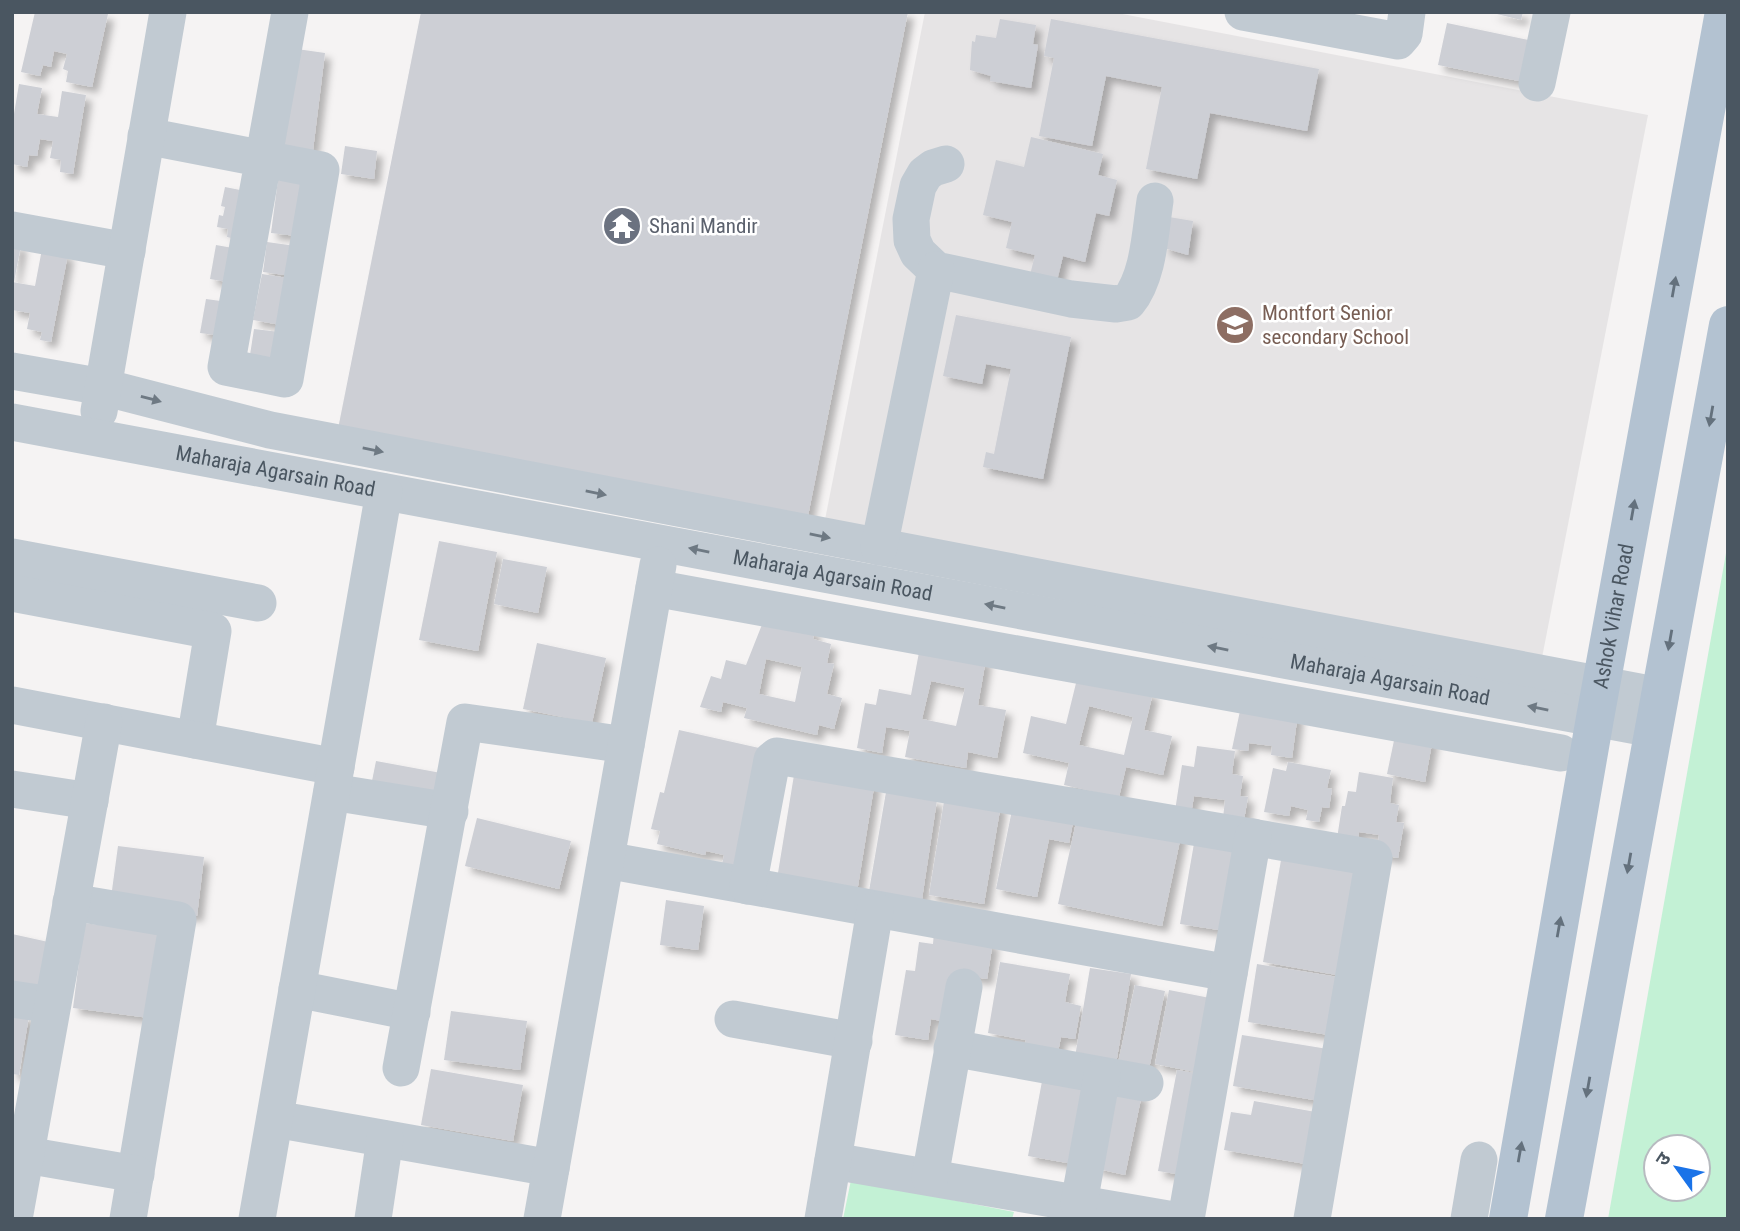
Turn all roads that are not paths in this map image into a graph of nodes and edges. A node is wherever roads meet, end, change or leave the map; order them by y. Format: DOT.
graph roads {
  1 [pos="168,12"];
  2 [pos="290,12"];
  3 [pos="1243,12"];
  4 [pos="1407,12"];
  5 [pos="1552,12"];
  6 [pos="1724,12"];
  7 [pos="1537,83"];
  8 [pos="146,136"];
  9 [pos="264,158"];
  10 [pos="946,164"];
  11 [pos="1156,201"];
  12 [pos="12,230"];
  13 [pos="127,251"];
  14 [pos="936,270"];
  15 [pos="1728,325"];
  16 [pos="12,372"];
  17 [pos="103,387"];
  18 [pos="12,422"];
  19 [pos="94,437"];
  20 [pos="384,492"];
  21 [pos="668,507"];
  22 [pos="662,544"];
  23 [pos="879,547"];
  24 [pos="12,557"];
  25 [pos="799,569"];
  26 [pos="654,587"];
  27 [pos="12,593"];
  28 [pos="940,596"];
  29 [pos="258,603"];
  30 [pos="791,612"];
  31 [pos="1104,626"];
  32 [pos="932,638"];
  33 [pos="1273,658"];
  34 [pos="1096,668"];
  35 [pos="1421,686"];
  36 [pos="1266,700"];
  37 [pos="1598,702"];
  38 [pos="12,705"];
  39 [pos="1657,713"];
  40 [pos="104,722"];
  41 [pos="1414,726"];
  42 [pos="195,740"];
  43 [pos="626,745"];
  44 [pos="1561,753"];
  45 [pos="334,779"];
  46 [pos="12,789"];
  47 [pos="89,801"];
  48 [pos="450,810"];
  49 [pos="1253,837"];
  50 [pos="606,860"];
  51 [pos="748,886"];
  52 [pos="71,902"];
  53 [pos="875,910"];
  54 [pos="1229,973"];
  55 [pos="964,987"];
  56 [pos="297,989"];
  57 [pos="12,999"];
  58 [pos="52,1005"];
  59 [pos="412,1012"];
  60 [pos="733,1019"];
  61 [pos="853,1041"];
  62 [pos="952,1048"];
  63 [pos="401,1068"];
  64 [pos="1102,1076"];
  65 [pos="1145,1083"];
  66 [pos="25,1089"];
  67 [pos="275,1119"];
  68 [pos="386,1139"];
  69 [pos="26,1155"];
  70 [pos="1479,1160"];
  71 [pos="833,1161"];
  72 [pos="551,1168"];
  73 [pos="136,1174"];
  74 [pos="930,1177"];
  75 [pos="1079,1203"];
  76 [pos="14,1219"];
  77 [pos="128,1219"];
  78 [pos="257,1219"];
  79 [pos="373,1219"];
  80 [pos="542,1219"];
  81 [pos="823,1219"];
  82 [pos="1168,1219"];
  83 [pos="1186,1219"];
  84 [pos="1312,1219"];
  85 [pos="1469,1219"];
  86 [pos="1508,1219"];
  87 [pos="1564,1219"];
  1 -- 8 [label="street"];
  2 -- 9 [label="street"];
  3 -- 4 [label="street"];
  5 -- 7 [label="street"];
  37 -- 6 [label="main road, Ashok Vihar Road, one-way"];
  8 -- 9 [label="street"];
  8 -- 13 [label="street"];
  9 -- 9 [label="street"];
  10 -- 14 [label="street"];
  11 -- 14 [label="street"];
  12 -- 13 [label="street"];
  13 -- 17 [label="street"];
  14 -- 23 [label="street"];
  15 -- 39 [label="main road, one-way"];
  16 -- 17 [label="street"];
  17 -- 19 [label="street"];
  17 -- 21 [label="street, one-way"];
  18 -- 19 [label="street, Maharaja Agarsain Road"];
  19 -- 20 [label="street, Maharaja Agarsain Road"];
  20 -- 22 [label="street, Maharaja Agarsain Road"];
  20 -- 45 [label="street"];
  21 -- 22 [label="street"];
  21 -- 23 [label="street, one-way"];
  25 -- 22 [label="street, Maharaja Agarsain Road, one-way"];
  22 -- 26 [label="street"];
  23 -- 37 [label="street"];
  24 -- 29 [label="street"];
  25 -- 28 [label="street, Maharaja Agarsain Road"];
  25 -- 30 [label="street"];
  26 -- 30 [label="street"];
  26 -- 43 [label="street"];
  27 -- 42 [label="street"];
  31 -- 28 [label="street, Maharaja Agarsain Road, one-way"];
  28 -- 32 [label="street"];
  30 -- 32 [label="street"];
  33 -- 31 [label="street, Maharaja Agarsain Road, one-way"];
  31 -- 34 [label="street"];
  32 -- 34 [label="street"];
  33 -- 35 [label="street, Maharaja Agarsain Road"];
  33 -- 36 [label="street"];
  34 -- 36 [label="street"];
  37 -- 35 [label="street, Maharaja Agarsain Road, one-way"];
  35 -- 41 [label="street"];
  36 -- 41 [label="street"];
  37 -- 39 [label="street"];
  86 -- 37 [label="main road, Ashok Vihar Road, one-way"];
  38 -- 40 [label="street"];
  39 -- 87 [label="main road, one-way"];
  40 -- 42 [label="street"];
  40 -- 47 [label="street"];
  41 -- 44 [label="street"];
  42 -- 45 [label="street"];
  43 -- 48 [label="street"];
  43 -- 50 [label="street"];
  45 -- 48 [label="street"];
  45 -- 56 [label="street"];
  46 -- 47 [label="street"];
  47 -- 52 [label="street"];
  48 -- 59 [label="street"];
  49 -- 51 [label="street"];
  49 -- 54 [label="street"];
  49 -- 84 [label="street"];
  50 -- 51 [label="street"];
  50 -- 72 [label="street"];
  51 -- 53 [label="street"];
  52 -- 58 [label="street"];
  52 -- 73 [label="street"];
  53 -- 54 [label="street"];
  53 -- 61 [label="street"];
  54 -- 83 [label="street"];
  55 -- 62 [label="street"];
  56 -- 59 [label="street"];
  56 -- 67 [label="street"];
  57 -- 58 [label="street"];
  58 -- 66 [label="street"];
  59 -- 63 [label="street"];
  60 -- 61 [label="street"];
  61 -- 71 [label="street"];
  62 -- 64 [label="street"];
  62 -- 74 [label="street"];
  64 -- 65 [label="street"];
  64 -- 75 [label="street"];
  66 -- 69 [label="street"];
  67 -- 68 [label="street"];
  67 -- 78 [label="street"];
  68 -- 72 [label="street"];
  68 -- 79 [label="street"];
  69 -- 73 [label="street"];
  69 -- 76 [label="street"];
  70 -- 85 [label="street"];
  71 -- 74 [label="street"];
  71 -- 81 [label="street"];
  72 -- 80 [label="street"];
  73 -- 77 [label="street"];
  74 -- 75 [label="street"];
  75 -- 82 [label="street"];
}
